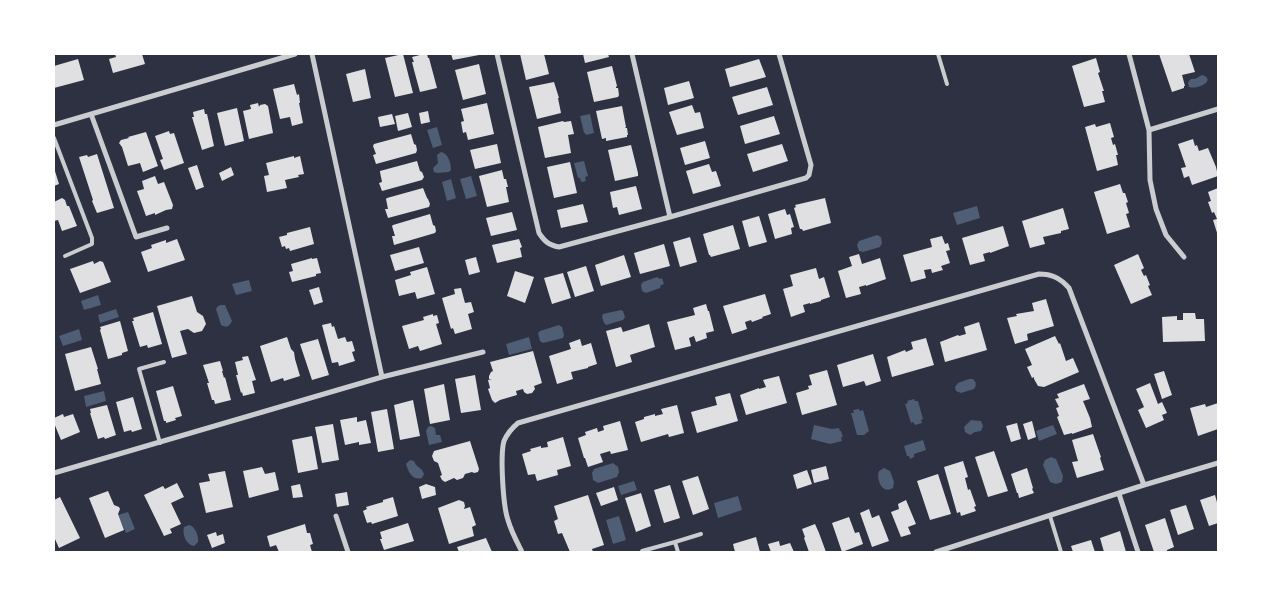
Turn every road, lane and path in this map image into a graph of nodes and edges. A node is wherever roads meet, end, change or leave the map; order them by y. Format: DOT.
graph roads {
  1 [pos="295,54"];
  2 [pos="312,54"];
  3 [pos="497,54"];
  4 [pos="632,54"];
  5 [pos="779,54"];
  6 [pos="938,54"];
  7 [pos="1129,54"];
  8 [pos="947,84"];
  9 [pos="1218,110"];
  10 [pos="91,114"];
  11 [pos="54,125"];
  12 [pos="1149,130"];
  13 [pos="54,138"];
  14 [pos="670,217"];
  15 [pos="167,228"];
  16 [pos="65,256"];
  17 [pos="1184,257"];
  18 [pos="483,352"];
  19 [pos="164,362"];
  20 [pos="382,378"];
  21 [pos="160,442"];
  22 [pos="1218,463"];
  23 [pos="54,473"];
  24 [pos="1144,485"];
  25 [pos="1119,494"];
  26 [pos="336,516"];
  27 [pos="1050,516"];
  28 [pos="701,534"];
  29 [pos="675,542"];
  30 [pos="642,551"];
  31 [pos="348,552"];
  32 [pos="522,552"];
  33 [pos="678,552"];
  34 [pos="936,552"];
  35 [pos="1061,552"];
  36 [pos="1138,552"];
  1 -- 10 [label="street"];
  2 -- 20 [label="street"];
  3 -- 14 [label="street"];
  4 -- 14 [label="street"];
  5 -- 14 [label="street"];
  6 -- 8 [label="lane"];
  7 -- 12 [label="street"];
  9 -- 12 [label="street"];
  10 -- 11 [label="street"];
  10 -- 15 [label="street"];
  12 -- 17 [label="street"];
  13 -- 16 [label="lane"];
  18 -- 20 [label="street"];
  19 -- 21 [label="lane"];
  20 -- 21 [label="street"];
  21 -- 23 [label="street"];
  22 -- 24 [label="street"];
  24 -- 25 [label="street"];
  24 -- 32 [label="street"];
  25 -- 27 [label="street"];
  25 -- 36 [label="street"];
  26 -- 31 [label="street"];
  27 -- 34 [label="street"];
  27 -- 35 [label="lane"];
  28 -- 29 [label="lane"];
  29 -- 30 [label="lane"];
  29 -- 33 [label="lane"];
}
